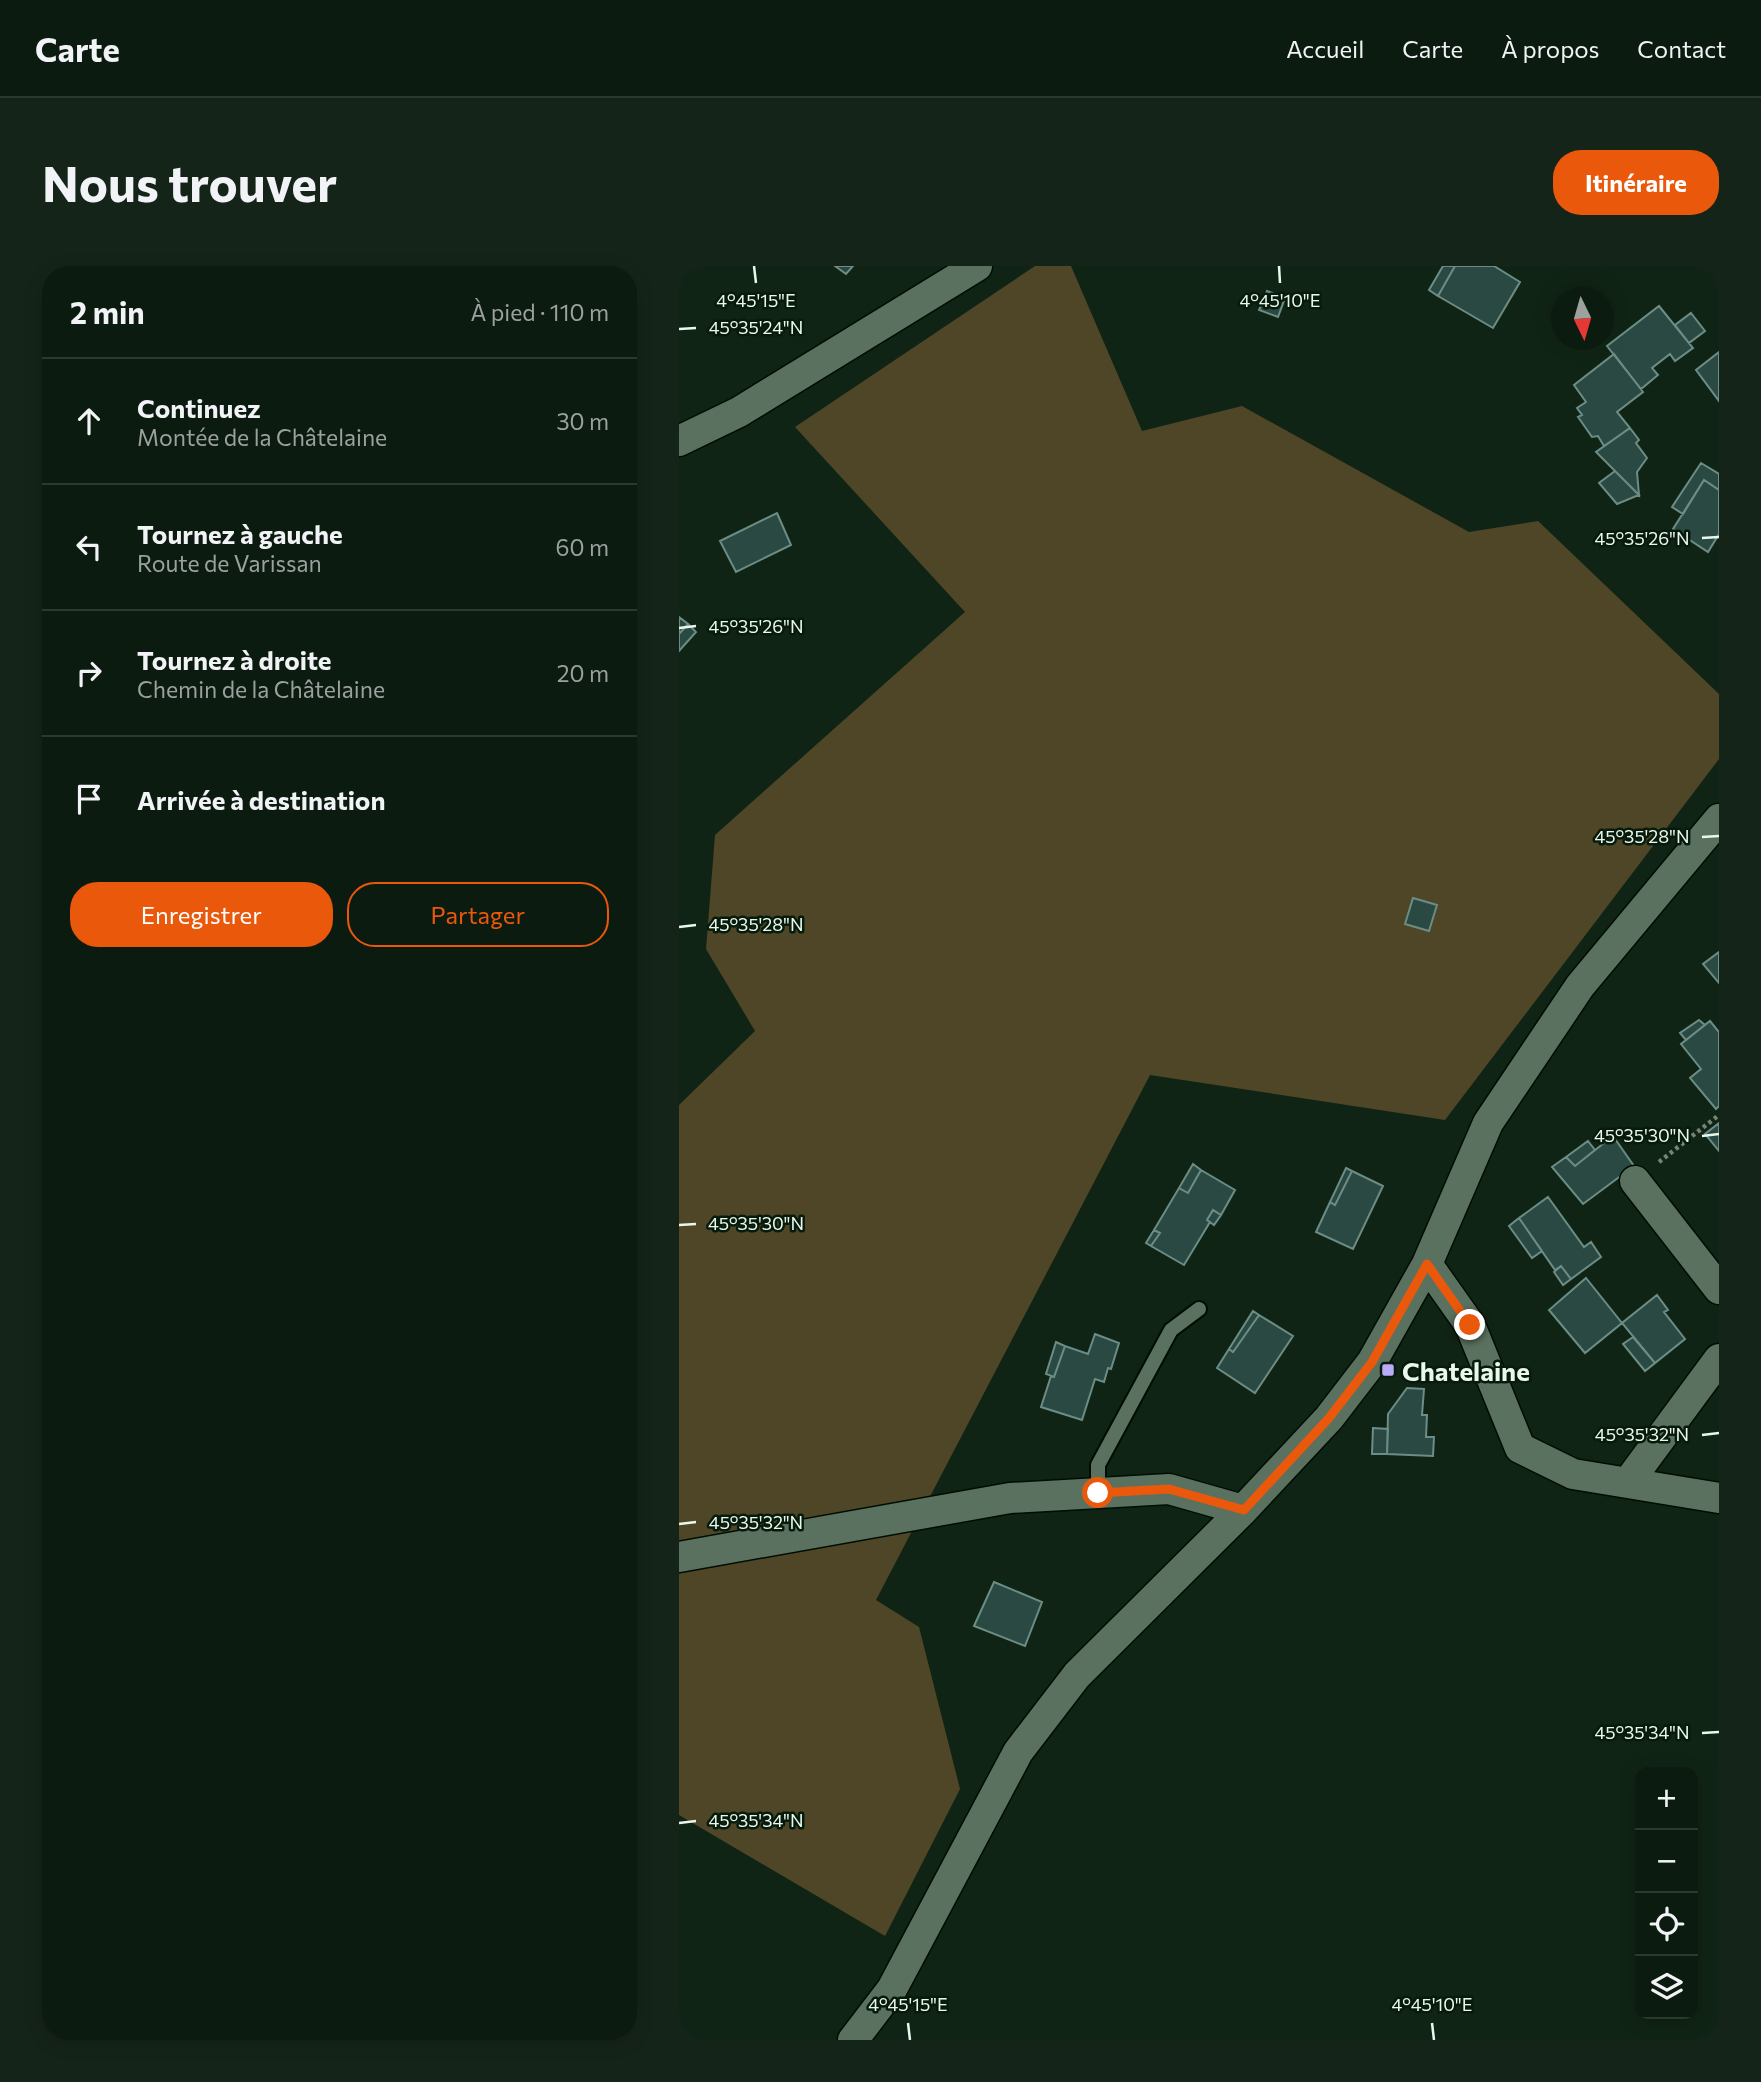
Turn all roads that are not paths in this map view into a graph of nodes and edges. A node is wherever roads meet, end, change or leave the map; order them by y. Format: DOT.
graph roads {
  1 [pos="977,266"];
  2 [pos="679,442"];
  3 [pos="1719,819"];
  4 [pos="1635,1181"];
  5 [pos="1427,1264"];
  6 [pos="1719,1289"];
  7 [pos="1199,1309"];
  8 [pos="1719,1359"];
  9 [pos="1629,1481"];
  10 [pos="1098,1493"];
  11 [pos="1719,1497"];
  12 [pos="1244,1510"];
  13 [pos="679,1557"];
  14 [pos="853,2040"];
  1 -- 2 [label="street"];
  3 -- 5 [label="street"];
  4 -- 6 [label="street"];
  5 -- 9 [label="street"];
  5 -- 12 [label="street"];
  7 -- 10 [label="lane"];
  8 -- 9 [label="street"];
  9 -- 11 [label="street"];
  10 -- 12 [label="street"];
  10 -- 13 [label="street"];
  12 -- 14 [label="street"];
}
